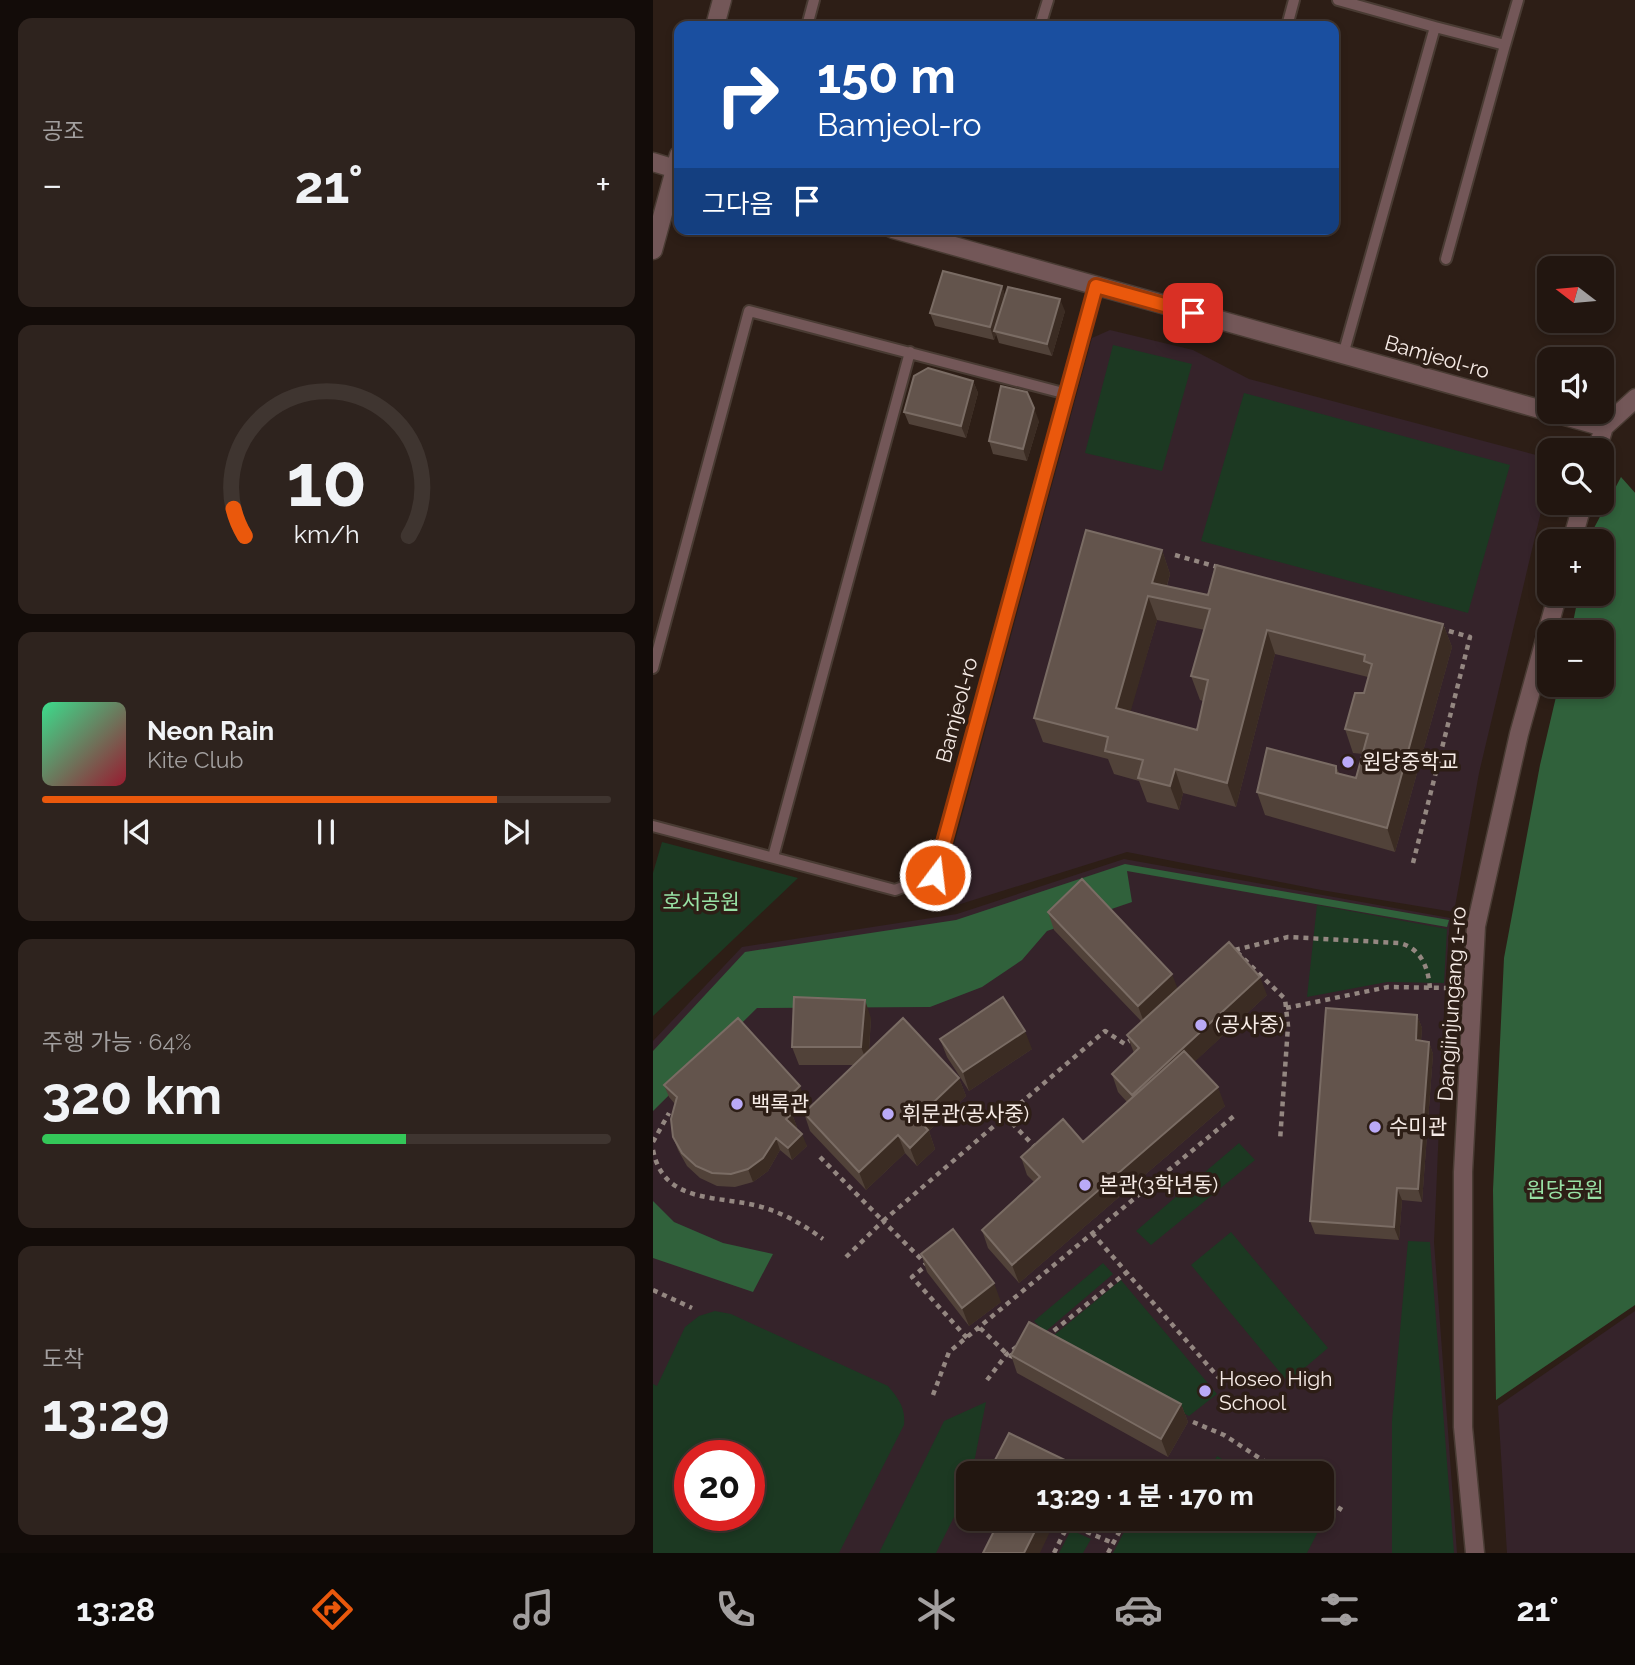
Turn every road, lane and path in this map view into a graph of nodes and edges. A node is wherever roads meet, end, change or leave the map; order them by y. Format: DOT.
graph roads {
  1 [pos="722,0"];
  2 [pos="814,0"];
  3 [pos="1048,0"];
  4 [pos="1294,0"];
  5 [pos="1338,0"];
  6 [pos="1517,0"];
  7 [pos="716,21"];
  8 [pos="808,21"];
  9 [pos="1042,21"];
  10 [pos="1288,21"];
  11 [pos="1435,27"];
  12 [pos="1505,45"];
  13 [pos="653,162"];
  14 [pos="674,164"];
  15 [pos="674,178"];
  16 [pos="914,235"];
  17 [pos="653,250"];
  18 [pos="1446,259"];
  19 [pos="1096,286"];
  20 [pos="910,352"];
  21 [pos="1343,355"];
  22 [pos="1067,394"];
  23 [pos="1635,398"];
  24 [pos="1603,427"];
  25 [pos="1600,438"];
  26 [pos="1175,555"];
  27 [pos="1228,570"];
  28 [pos="1554,606"];
  29 [pos="1430,625"];
  30 [pos="653,668"];
  31 [pos="653,826"];
  32 [pos="773,857"];
  33 [pos="1413,863"];
  34 [pos="1235,950"];
  35 [pos="1225,959"];
  36 [pos="1430,988"];
  37 [pos="1453,988"];
  38 [pos="1286,1008"];
  39 [pos="1135,1036"];
  40 [pos="669,1114"];
  41 [pos="1005,1116"];
  42 [pos="1234,1116"];
  43 [pos="1280,1141"];
  44 [pos="653,1142"];
  45 [pos="653,1150"];
  46 [pos="1041,1154"];
  47 [pos="820,1157"];
  48 [pos="883,1220"];
  49 [pos="1092,1233"];
  50 [pos="823,1239"];
  51 [pos="846,1257"];
  52 [pos="1127,1272"];
  53 [pos="653,1290"];
  54 [pos="692,1308"];
  55 [pos="980,1328"];
  56 [pos="1037,1332"];
  57 [pos="967,1338"];
  58 [pos="1027,1339"];
  59 [pos="1007,1354"];
  60 [pos="1019,1360"];
  61 [pos="1219,1378"];
  62 [pos="987,1380"];
  63 [pos="933,1395"];
  64 [pos="1193,1422"];
  65 [pos="1264,1461"];
  66 [pos="1334,1505"];
  67 [pos="1342,1510"];
  68 [pos="1065,1531"];
  69 [pos="1088,1531"];
  70 [pos="1120,1531"];
  71 [pos="1113,1543"];
  72 [pos="1054,1553"];
  73 [pos="1108,1553"];
  74 [pos="1475,1553"];
  1 -- 7 [label="street"];
  2 -- 8 [label="lane"];
  3 -- 9 [label="lane"];
  4 -- 10 [label="lane"];
  5 -- 11 [label="lane"];
  6 -- 12 [label="lane"];
  11 -- 12 [label="lane"];
  11 -- 21 [label="lane"];
  12 -- 18 [label="lane"];
  13 -- 14 [label="street"];
  15 -- 17 [label="street"];
  16 -- 19 [label="street, Bamjeol-ro"];
  19 -- 21 [label="street, Bamjeol-ro"];
  19 -- 22 [label="lane, Bamjeol-ro"];
  20 -- 22 [label="lane"];
  20 -- 30 [label="lane"];
  20 -- 32 [label="lane"];
  21 -- 24 [label="street, Bamjeol-ro"];
  22 -- 32 [label="lane, Bamjeol-ro"];
  23 -- 24 [label="street"];
  24 -- 25 [label="street"];
  26 -- 27 [label="path"];
  28 -- 74 [label="street, Dangjinjungang 1-ro"];
  29 -- 33 [label="path"];
  31 -- 32 [label="lane, Bamjeol-ro"];
  34 -- 35 [label="path"];
  34 -- 36 [label="path"];
  34 -- 38 [label="path"];
  36 -- 37 [label="path"];
  36 -- 38 [label="path"];
  38 -- 43 [label="path"];
  39 -- 41 [label="path"];
  40 -- 44 [label="path"];
  41 -- 46 [label="path"];
  41 -- 48 [label="path"];
  42 -- 49 [label="path"];
  45 -- 50 [label="path"];
  47 -- 48 [label="path"];
  48 -- 51 [label="path"];
  48 -- 57 [label="path"];
  49 -- 52 [label="path"];
  49 -- 55 [label="path"];
  52 -- 56 [label="path"];
  52 -- 61 [label="path"];
  53 -- 54 [label="path"];
  55 -- 57 [label="path"];
  55 -- 59 [label="path"];
  57 -- 63 [label="path"];
  58 -- 59 [label="path"];
  59 -- 60 [label="path"];
  59 -- 62 [label="path"];
  64 -- 65 [label="path"];
  66 -- 67 [label="path"];
  68 -- 72 [label="path"];
  69 -- 71 [label="path"];
  70 -- 71 [label="path"];
  71 -- 73 [label="path"];
}
